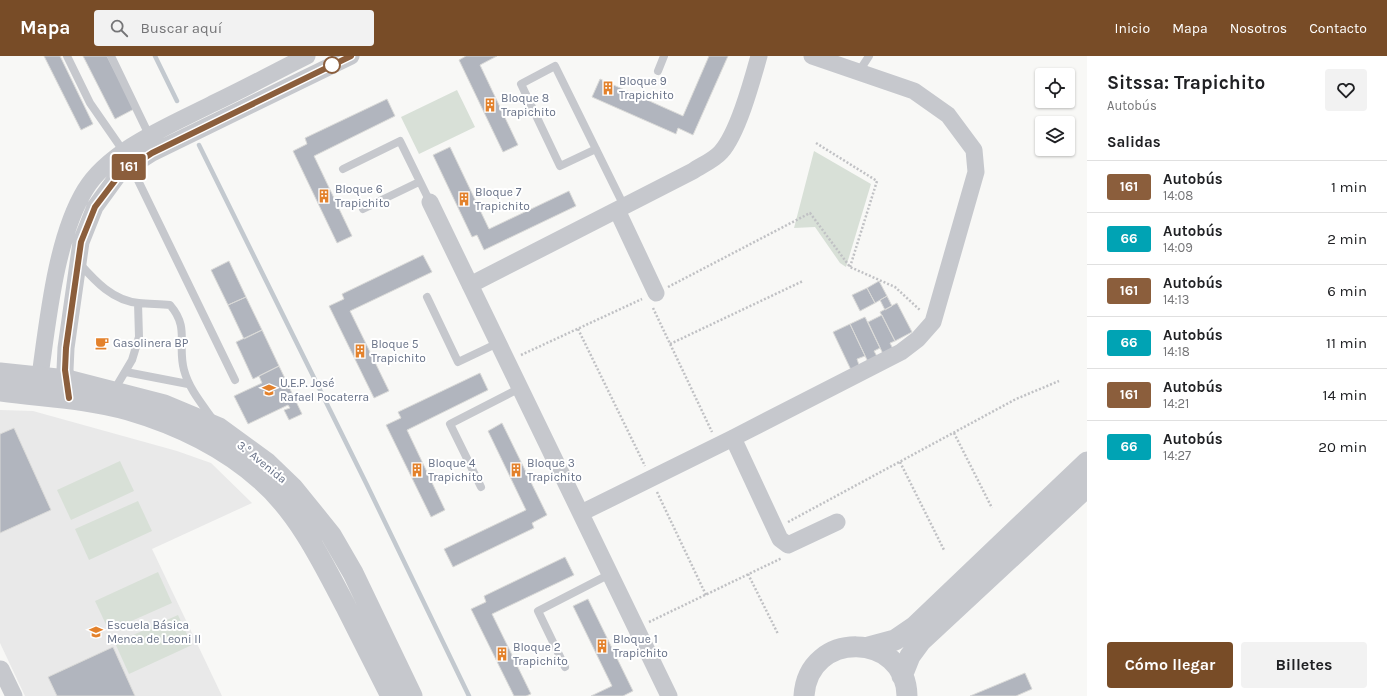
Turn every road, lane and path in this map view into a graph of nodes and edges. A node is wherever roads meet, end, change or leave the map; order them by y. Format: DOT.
graph roads {
  1 [pos="66,56"];
  2 [pos="110,56"];
  3 [pos="307,56"];
  4 [pos="351,56"];
  5 [pos="664,56"];
  6 [pos="759,56"];
  7 [pos="812,56"];
  8 [pos="869,56"];
  9 [pos="658,71"];
  10 [pos="858,73"];
  11 [pos="150,137"];
  12 [pos="816,143"];
  13 [pos="596,149"];
  14 [pos="128,159"];
  15 [pos="343,169"];
  16 [pos="419,182"];
  17 [pos="430,202"];
  18 [pos="363,208"];
  19 [pos="620,208"];
  20 [pos="78,262"];
  21 [pos="850,267"];
  22 [pos="803,281"];
  23 [pos="470,286"];
  24 [pos="652,295"];
  25 [pos="427,297"];
  26 [pos="138,303"];
  27 [pos="933,322"];
  28 [pos="578,329"];
  29 [pos="498,343"];
  30 [pos="670,344"];
  31 [pos="507,361"];
  32 [pos="126,372"];
  33 [pos="0,373"];
  34 [pos="236,380"];
  35 [pos="1059,381"];
  36 [pos="188,384"];
  37 [pos="38,386"];
  38 [pos="520,388"];
  39 [pos="68,389"];
  40 [pos="0,391"];
  41 [pos="113,392"];
  42 [pos="219,428"];
  43 [pos="954,433"];
  44 [pos="726,442"];
  45 [pos="900,462"];
  46 [pos="1087,462"];
  47 [pos="651,478"];
  48 [pos="481,487"];
  49 [pos="1087,487"];
  50 [pos="992,508"];
  51 [pos="580,513"];
  52 [pos="837,522"];
  53 [pos="776,529"];
  54 [pos="788,545"];
  55 [pos="944,550"];
  56 [pos="610,574"];
  57 [pos="748,574"];
  58 [pos="706,595"];
  59 [pos="636,628"];
  60 [pos="778,634"];
  61 [pos="869,648"];
  62 [pos="565,667"];
  63 [pos="1,669"];
  64 [pos="902,676"];
  65 [pos="14,696"];
  66 [pos="391,696"];
  67 [pos="412,696"];
  68 [pos="669,696"];
  69 [pos="803,696"];
  70 [pos="907,696"];
  1 -- 14 [label="lane"];
  2 -- 11 [label="lane"];
  3 -- 11 [label="street"];
  4 -- 14 [label="street"];
  5 -- 9 [label="lane"];
  6 -- 19 [label="street"];
  7 -- 10 [label="street"];
  8 -- 10 [label="lane"];
  10 -- 27 [label="street"];
  11 -- 14 [label="street"];
  12 -- 21 [label="path"];
  13 -- 13 [label="lane"];
  13 -- 19 [label="lane"];
  14 -- 20 [label="street"];
  14 -- 34 [label="lane"];
  14 -- 37 [label="street"];
  15 -- 16 [label="lane"];
  16 -- 17 [label="lane"];
  16 -- 18 [label="lane"];
  17 -- 23 [label="street"];
  19 -- 23 [label="street"];
  19 -- 24 [label="street"];
  20 -- 26 [label="lane"];
  20 -- 39 [label="street"];
  21 -- 24 [label="path"];
  21 -- 27 [label="path"];
  22 -- 30 [label="path"];
  23 -- 29 [label="street"];
  24 -- 28 [label="path"];
  24 -- 30 [label="path"];
  25 -- 29 [label="lane"];
  26 -- 32 [label="lane"];
  26 -- 36 [label="lane"];
  27 -- 44 [label="street"];
  28 -- 31 [label="path"];
  28 -- 47 [label="path"];
  29 -- 31 [label="street"];
  30 -- 44 [label="path"];
  31 -- 38 [label="street"];
  32 -- 36 [label="lane"];
  32 -- 41 [label="lane"];
  33 -- 37 [label="street"];
  35 -- 43 [label="path"];
  36 -- 42 [label="lane"];
  37 -- 39 [label="street"];
  37 -- 40 [label="street"];
  38 -- 48 [label="lane"];
  38 -- 51 [label="street"];
  39 -- 41 [label="street, 3.° Avenida"];
  39 -- 66 [label="street, 3.° Avenida"];
  41 -- 42 [label="street, 3.° Avenida"];
  42 -- 67 [label="street, 3.° Avenida"];
  43 -- 45 [label="path"];
  43 -- 50 [label="path"];
  44 -- 47 [label="street"];
  44 -- 53 [label="street"];
  45 -- 53 [label="path"];
  45 -- 55 [label="path"];
  46 -- 61 [label="street"];
  47 -- 51 [label="street"];
  47 -- 58 [label="path"];
  49 -- 64 [label="street"];
  51 -- 56 [label="street"];
  52 -- 54 [label="street"];
  53 -- 54 [label="street"];
  54 -- 57 [label="path"];
  56 -- 59 [label="street"];
  56 -- 62 [label="lane"];
  57 -- 58 [label="path"];
  57 -- 60 [label="path"];
  58 -- 59 [label="path"];
  59 -- 68 [label="street"];
  61 -- 64 [label="street"];
  61 -- 69 [label="street"];
  63 -- 65 [label="street"];
  64 -- 70 [label="street"];
}
